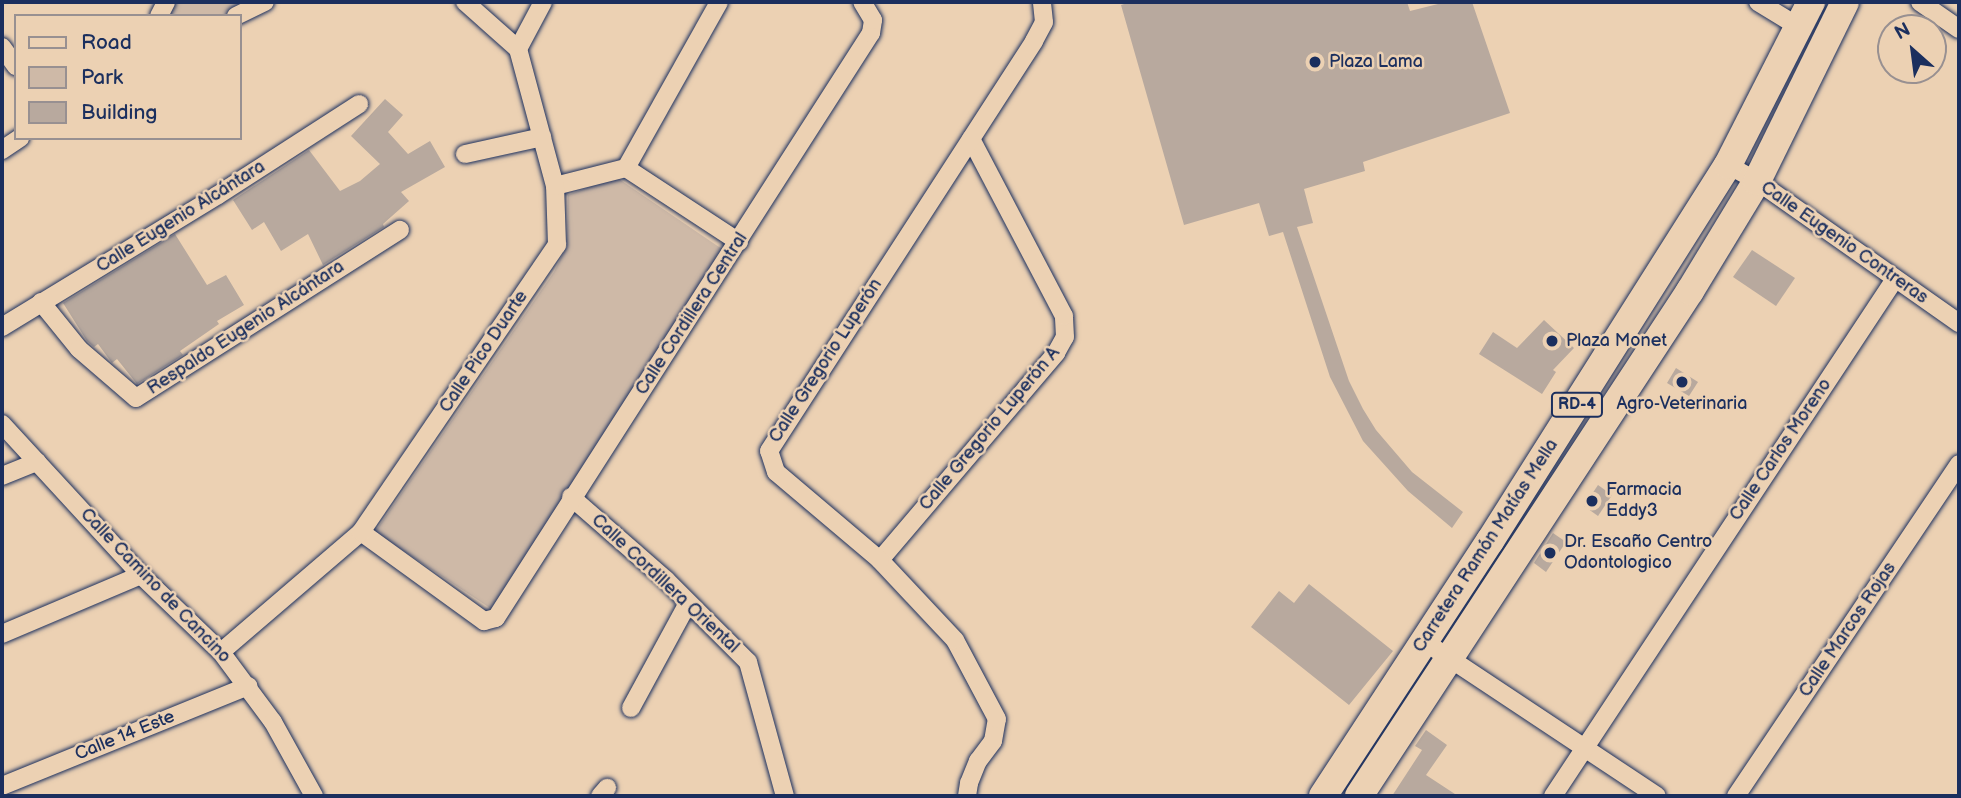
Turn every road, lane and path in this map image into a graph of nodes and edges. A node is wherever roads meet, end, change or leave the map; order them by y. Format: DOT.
graph roads {
  1 [pos="265,2"];
  2 [pos="465,2"];
  3 [pos="543,2"];
  4 [pos="719,2"];
  5 [pos="862,2"];
  6 [pos="1042,2"];
  7 [pos="1758,2"];
  8 [pos="1811,2"];
  9 [pos="1845,2"];
  10 [pos="1920,2"];
  11 [pos="240,14"];
  12 [pos="1799,27"];
  13 [pos="1959,29"];
  14 [pos="2,47"];
  15 [pos="519,49"];
  16 [pos="14,63"];
  17 [pos="359,104"];
  18 [pos="542,137"];
  19 [pos="971,139"];
  20 [pos="17,140"];
  21 [pos="2,150"];
  22 [pos="465,154"];
  23 [pos="1728,165"];
  24 [pos="626,168"];
  25 [pos="1756,181"];
  26 [pos="555,186"];
  27 [pos="400,230"];
  28 [pos="739,242"];
  29 [pos="1895,279"];
  30 [pos="41,302"];
  31 [pos="1959,323"];
  32 [pos="2,327"];
  33 [pos="2,424"];
  34 [pos="37,462"];
  35 [pos="1959,464"];
  36 [pos="2,476"];
  37 [pos="571,497"];
  38 [pos="361,532"];
  39 [pos="880,560"];
  40 [pos="141,575"];
  41 [pos="688,603"];
  42 [pos="2,634"];
  43 [pos="1425,642"];
  44 [pos="221,652"];
  45 [pos="1449,659"];
  46 [pos="248,687"];
  47 [pos="631,708"];
  48 [pos="1582,748"];
  49 [pos="5,785"];
  50 [pos="314,796"];
  51 [pos="785,796"];
  52 [pos="967,796"];
  53 [pos="1323,796"];
  54 [pos="1359,796"];
  55 [pos="1553,796"];
  56 [pos="1657,796"];
  57 [pos="1736,796"];
  1 -- 11 [label="street"];
  2 -- 15 [label="street"];
  3 -- 15 [label="street"];
  4 -- 24 [label="street"];
  5 -- 28 [label="street, Calle Cordillera Central"];
  6 -- 19 [label="street, Calle Gregorio Luperón"];
  7 -- 12 [label="street"];
  8 -- 12 [label="main road, Carretera Ramón Matías Mella / RD-4"];
  9 -- 25 [label="main road, Carretera Ramón Matías Mella / RD-4"];
  10 -- 13 [label="street"];
  12 -- 23 [label="main road, Carretera Ramón Matías Mella / RD-4"];
  14 -- 16 [label="street"];
  15 -- 18 [label="street, Calle Pico Duarte"];
  17 -- 30 [label="street, Calle Eugenio Alcántara"];
  18 -- 22 [label="street"];
  18 -- 26 [label="street, Calle Pico Duarte"];
  19 -- 39 [label="street, Calle Gregorio Luperón A"];
  19 -- 39 [label="street, Calle Gregorio Luperón"];
  20 -- 21 [label="street"];
  23 -- 25 [label="street, Calle Eugenio Contreras"];
  23 -- 43 [label="main road, Carretera Ramón Matías Mella / RD-4"];
  24 -- 26 [label="street"];
  24 -- 28 [label="street"];
  25 -- 29 [label="street, Calle Eugenio Contreras"];
  25 -- 45 [label="main road, Carretera Ramón Matías Mella / RD-4"];
  26 -- 38 [label="street, Calle Pico Duarte"];
  27 -- 30 [label="street, Respaldo Eugenio Alcántara"];
  28 -- 37 [label="street, Calle Cordillera Central"];
  29 -- 31 [label="street, Calle Eugenio Contreras"];
  29 -- 48 [label="street, Calle Carlos Moreno"];
  30 -- 32 [label="street, Calle Eugenio Alcántara"];
  33 -- 34 [label="street, Calle Camino de Cancino"];
  34 -- 36 [label="street"];
  34 -- 40 [label="street, Calle Camino de Cancino"];
  35 -- 57 [label="street, Calle Marcos Rojas"];
  37 -- 38 [label="street, Calle Cordillera Central"];
  37 -- 41 [label="street, Calle Cordillera Oriental"];
  38 -- 44 [label="street, Calle Pico Duarte"];
  39 -- 52 [label="street, Calle Gregorio Luperón"];
  40 -- 42 [label="street"];
  40 -- 44 [label="street, Calle Camino de Cancino"];
  41 -- 47 [label="street"];
  41 -- 51 [label="street, Calle Cordillera Oriental"];
  43 -- 45 [label="street"];
  43 -- 53 [label="main road, Carretera Ramón Matías Mella / RD-4"];
  44 -- 46 [label="street, Calle Camino de Cancino"];
  45 -- 48 [label="street"];
  45 -- 54 [label="main road, Carretera Ramón Matías Mella / RD-4"];
  46 -- 49 [label="street, Calle 14 Este"];
  46 -- 50 [label="street, Calle Camino de Cancino"];
  48 -- 55 [label="street, Calle Carlos Moreno"];
  48 -- 56 [label="street"];
}
